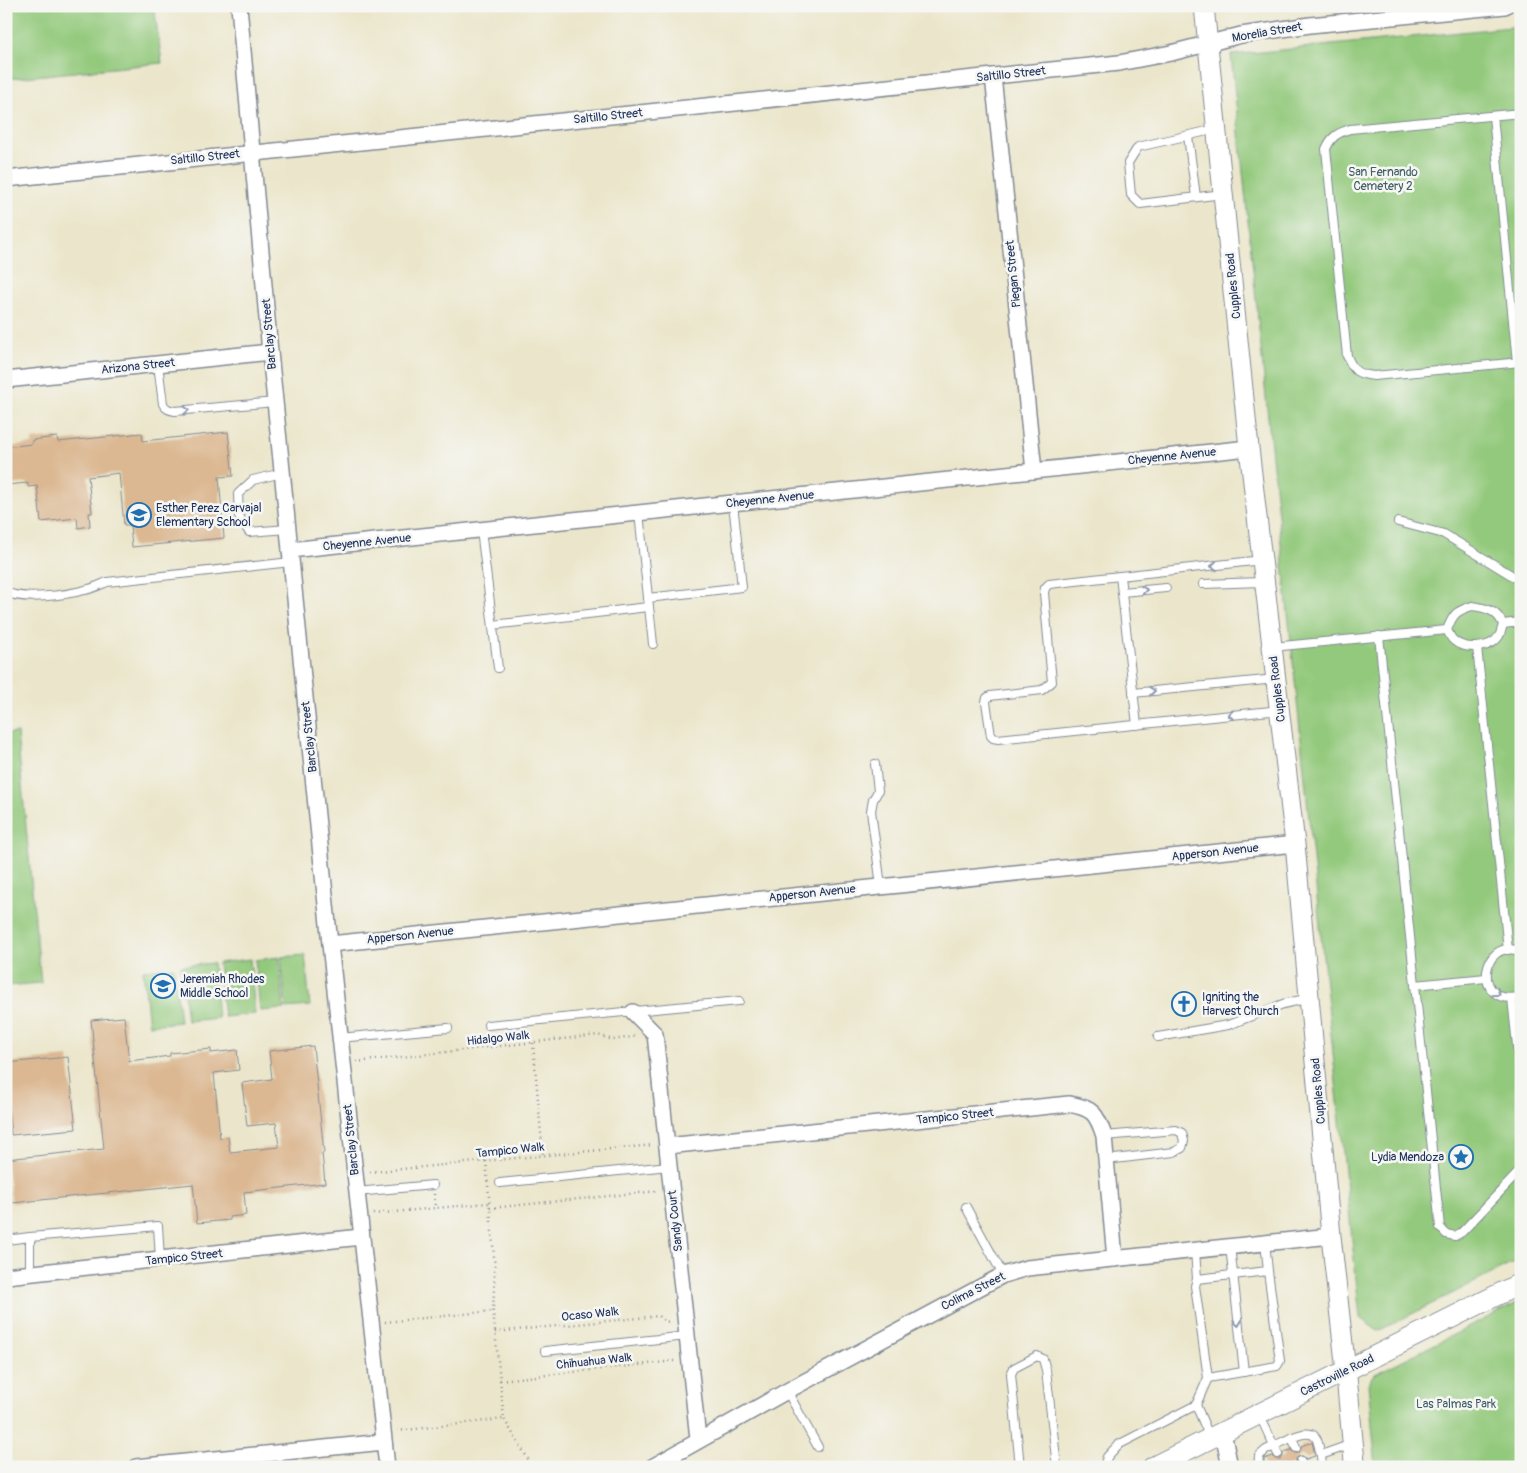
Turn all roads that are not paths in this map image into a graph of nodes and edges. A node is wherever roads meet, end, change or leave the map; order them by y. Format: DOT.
graph roads {
  1 [pos="239,6"];
  2 [pos="1204,6"];
  3 [pos="1506,6"];
  4 [pos="1412,10"];
  5 [pos="1208,44"];
  6 [pos="993,76"];
  7 [pos="1521,114"];
  8 [pos="1493,116"];
  9 [pos="1216,129"];
  10 [pos="1188,136"];
  11 [pos="253,152"];
  12 [pos="6,179"];
  13 [pos="1223,194"];
  14 [pos="1196,197"];
  15 [pos="270,352"];
  16 [pos="1519,362"];
  17 [pos="158,364"];
  18 [pos="6,380"];
  19 [pos="275,402"];
  20 [pos="1249,448"];
  21 [pos="1034,471"];
  22 [pos="282,473"];
  23 [pos="733,503"];
  24 [pos="639,513"];
  25 [pos="1398,522"];
  26 [pos="288,529"];
  27 [pos="482,530"];
  28 [pos="291,556"];
  29 [pos="1262,560"];
  30 [pos="1120,576"];
  31 [pos="1521,581"];
  32 [pos="1265,582"];
  33 [pos="1203,584"];
  34 [pos="1166,588"];
  35 [pos="6,592"];
  36 [pos="1122,592"];
  37 [pos="648,598"];
  38 [pos="648,607"];
  39 [pos="1521,622"];
  40 [pos="1503,624"];
  41 [pos="493,625"];
  42 [pos="1447,630"];
  43 [pos="1379,636"];
  44 [pos="653,644"];
  45 [pos="1272,647"];
  46 [pos="1477,647"];
  47 [pos="498,668"];
  48 [pos="1276,679"];
  49 [pos="1134,693"];
  50 [pos="1280,710"];
  51 [pos="1137,725"];
  52 [pos="875,764"];
  53 [pos="1295,844"];
  54 [pos="881,886"];
  55 [pos="330,944"];
  56 [pos="1508,950"];
  57 [pos="1521,952"];
  58 [pos="1486,978"];
  59 [pos="1415,985"];
  60 [pos="1517,997"];
  61 [pos="1310,998"];
  62 [pos="739,1001"];
  63 [pos="633,1012"];
  64 [pos="488,1025"];
  65 [pos="448,1028"];
  66 [pos="1158,1037"];
  67 [pos="339,1038"];
  68 [pos="1521,1083"];
  69 [pos="1104,1136"];
  70 [pos="667,1145"];
  71 [pos="1106,1160"];
  72 [pos="669,1166"];
  73 [pos="1521,1167"];
  74 [pos="500,1183"];
  75 [pos="433,1185"];
  76 [pos="356,1192"];
  77 [pos="966,1207"];
  78 [pos="1331,1236"];
  79 [pos="30,1237"];
  80 [pos="362,1238"];
  81 [pos="6,1240"];
  82 [pos="1265,1242"];
  83 [pos="1230,1246"];
  84 [pos="1195,1250"];
  85 [pos="160,1259"];
  86 [pos="1116,1259"];
  87 [pos="1268,1271"];
  88 [pos="30,1274"];
  89 [pos="1003,1274"];
  90 [pos="1232,1275"];
  91 [pos="6,1276"];
  92 [pos="1197,1280"];
  93 [pos="1521,1283"];
  94 [pos="687,1336"];
  95 [pos="545,1351"];
  96 [pos="1244,1372"];
  97 [pos="1346,1372"];
  98 [pos="1208,1378"];
  99 [pos="787,1391"];
  100 [pos="1196,1405"];
  101 [pos="1259,1414"];
  102 [pos="1216,1435"];
  103 [pos="384,1437"];
  104 [pos="1292,1437"];
  105 [pos="698,1440"];
  106 [pos="1353,1444"];
  107 [pos="1274,1446"];
  108 [pos="818,1447"];
  109 [pos="1296,1448"];
  110 [pos="1278,1454"];
  111 [pos="1320,1455"];
  112 [pos="136,1467"];
  113 [pos="387,1467"];
  114 [pos="652,1467"];
  115 [pos="1020,1467"];
  116 [pos="1057,1467"];
  117 [pos="1104,1467"];
  118 [pos="1153,1467"];
  119 [pos="1230,1467"];
  120 [pos="1258,1467"];
  121 [pos="1321,1467"];
  122 [pos="1355,1467"];
  1 -- 11 [label="street, Barclay Street"];
  2 -- 5 [label="street, Cupples Road"];
  3 -- 4 [label="street, Morelia Street"];
  4 -- 5 [label="street, Morelia Street"];
  5 -- 6 [label="street, Saltillo Street"];
  5 -- 9 [label="street, Cupples Road"];
  6 -- 11 [label="street, Saltillo Street"];
  6 -- 21 [label="street, Piegan Street"];
  7 -- 8 [label="lane"];
  8 -- 16 [label="lane"];
  8 -- 16 [label="lane"];
  9 -- 10 [label="lane"];
  9 -- 13 [label="street, Cupples Road"];
  10 -- 14 [label="lane"];
  10 -- 14 [label="lane"];
  11 -- 12 [label="street, Saltillo Street"];
  11 -- 15 [label="street, Barclay Street"];
  13 -- 14 [label="lane"];
  13 -- 20 [label="street, Cupples Road"];
  15 -- 17 [label="street, Arizona Street"];
  15 -- 19 [label="street, Barclay Street"];
  17 -- 18 [label="street, Arizona Street"];
  17 -- 19 [label="lane, one-way"];
  19 -- 22 [label="street, Barclay Street"];
  20 -- 21 [label="street, Cheyenne Avenue"];
  20 -- 29 [label="street, Cupples Road"];
  21 -- 23 [label="street, Cheyenne Avenue"];
  22 -- 26 [label="street, Barclay Street"];
  22 -- 26 [label="lane"];
  23 -- 24 [label="street, Cheyenne Avenue"];
  23 -- 37 [label="lane"];
  24 -- 27 [label="street, Cheyenne Avenue"];
  24 -- 37 [label="lane"];
  25 -- 31 [label="lane"];
  26 -- 28 [label="street, Barclay Street"];
  27 -- 28 [label="street, Cheyenne Avenue"];
  27 -- 41 [label="lane"];
  28 -- 35 [label="lane"];
  28 -- 55 [label="street, Barclay Street"];
  29 -- 30 [label="lane, one-way"];
  29 -- 32 [label="street, Cupples Road"];
  30 -- 36 [label="lane"];
  30 -- 51 [label="lane"];
  32 -- 33 [label="lane"];
  32 -- 45 [label="street, Cupples Road"];
  36 -- 34 [label="lane, one-way"];
  36 -- 49 [label="lane"];
  37 -- 38 [label="lane"];
  38 -- 41 [label="lane"];
  38 -- 44 [label="lane"];
  39 -- 40 [label="lane"];
  40 -- 42 [label="lane"];
  40 -- 46 [label="lane"];
  41 -- 47 [label="lane"];
  42 -- 43 [label="lane"];
  42 -- 46 [label="lane"];
  43 -- 45 [label="lane"];
  43 -- 59 [label="lane"];
  45 -- 48 [label="street, Cupples Road"];
  46 -- 56 [label="lane"];
  49 -- 48 [label="lane, one-way"];
  48 -- 50 [label="street, Cupples Road"];
  49 -- 51 [label="lane"];
  50 -- 51 [label="lane, one-way"];
  50 -- 53 [label="street, Cupples Road"];
  52 -- 54 [label="lane"];
  53 -- 54 [label="street, Apperson Avenue"];
  53 -- 61 [label="street, Cupples Road"];
  54 -- 55 [label="street, Apperson Avenue"];
  55 -- 67 [label="street, Barclay Street"];
  56 -- 57 [label="lane"];
  56 -- 58 [label="lane"];
  58 -- 59 [label="lane"];
  58 -- 60 [label="lane, one-way"];
  59 -- 73 [label="lane"];
  60 -- 68 [label="lane"];
  61 -- 66 [label="lane"];
  61 -- 78 [label="street, Cupples Road"];
  62 -- 63 [label="lane"];
  63 -- 64 [label="lane"];
  63 -- 70 [label="street, Sandy Court"];
  65 -- 67 [label="lane"];
  67 -- 76 [label="street, Barclay Street"];
  69 -- 70 [label="street, Tampico Street"];
  69 -- 71 [label="street, Tampico Street"];
  69 -- 71 [label="lane"];
  70 -- 72 [label="street, Sandy Court"];
  71 -- 86 [label="street, Tampico Street"];
  72 -- 74 [label="lane"];
  72 -- 94 [label="street, Sandy Court"];
  75 -- 76 [label="lane"];
  76 -- 80 [label="street, Barclay Street"];
  77 -- 89 [label="lane"];
  78 -- 82 [label="street, Colima Street"];
  78 -- 97 [label="street, Cupples Road"];
  79 -- 81 [label="lane"];
  79 -- 85 [label="lane"];
  79 -- 88 [label="lane"];
  80 -- 85 [label="street, Tampico Street"];
  80 -- 103 [label="street, Barclay Street"];
  82 -- 83 [label="street, Colima Street"];
  82 -- 87 [label="lane"];
  83 -- 84 [label="street, Colima Street"];
  83 -- 90 [label="lane"];
  84 -- 86 [label="street, Colima Street"];
  84 -- 92 [label="lane"];
  85 -- 88 [label="street, Tampico Street"];
  86 -- 89 [label="street, Colima Street"];
  87 -- 90 [label="lane"];
  87 -- 96 [label="lane"];
  88 -- 91 [label="street, Tampico Street"];
  89 -- 99 [label="street, Colima Street"];
  90 -- 92 [label="lane"];
  90 -- 96 [label="lane, one-way"];
  92 -- 98 [label="lane"];
  93 -- 97 [label="main road, Castroville Road"];
  94 -- 95 [label="lane"];
  94 -- 105 [label="street, Sandy Court"];
  96 -- 98 [label="lane"];
  97 -- 101 [label="main road, Castroville Road"];
  97 -- 106 [label="main road"];
  98 -- 100 [label="lane"];
  99 -- 105 [label="street, Colima Street"];
  99 -- 108 [label="lane"];
  100 -- 102 [label="lane"];
  100 -- 117 [label="lane"];
  101 -- 102 [label="main road, Castroville Road"];
  101 -- 107 [label="lane"];
  102 -- 118 [label="main road, Castroville Road"];
  102 -- 119 [label="street"];
  103 -- 112 [label="street"];
  103 -- 113 [label="street, Barclay Street"];
  104 -- 107 [label="lane"];
  104 -- 109 [label="lane"];
  104 -- 111 [label="lane"];
  105 -- 114 [label="street, Colima Street"];
  106 -- 111 [label="lane"];
  106 -- 122 [label="main road"];
  107 -- 110 [label="lane"];
  107 -- 120 [label="lane"];
  111 -- 121 [label="lane"];
  115 -- 116 [label="lane"];
}
